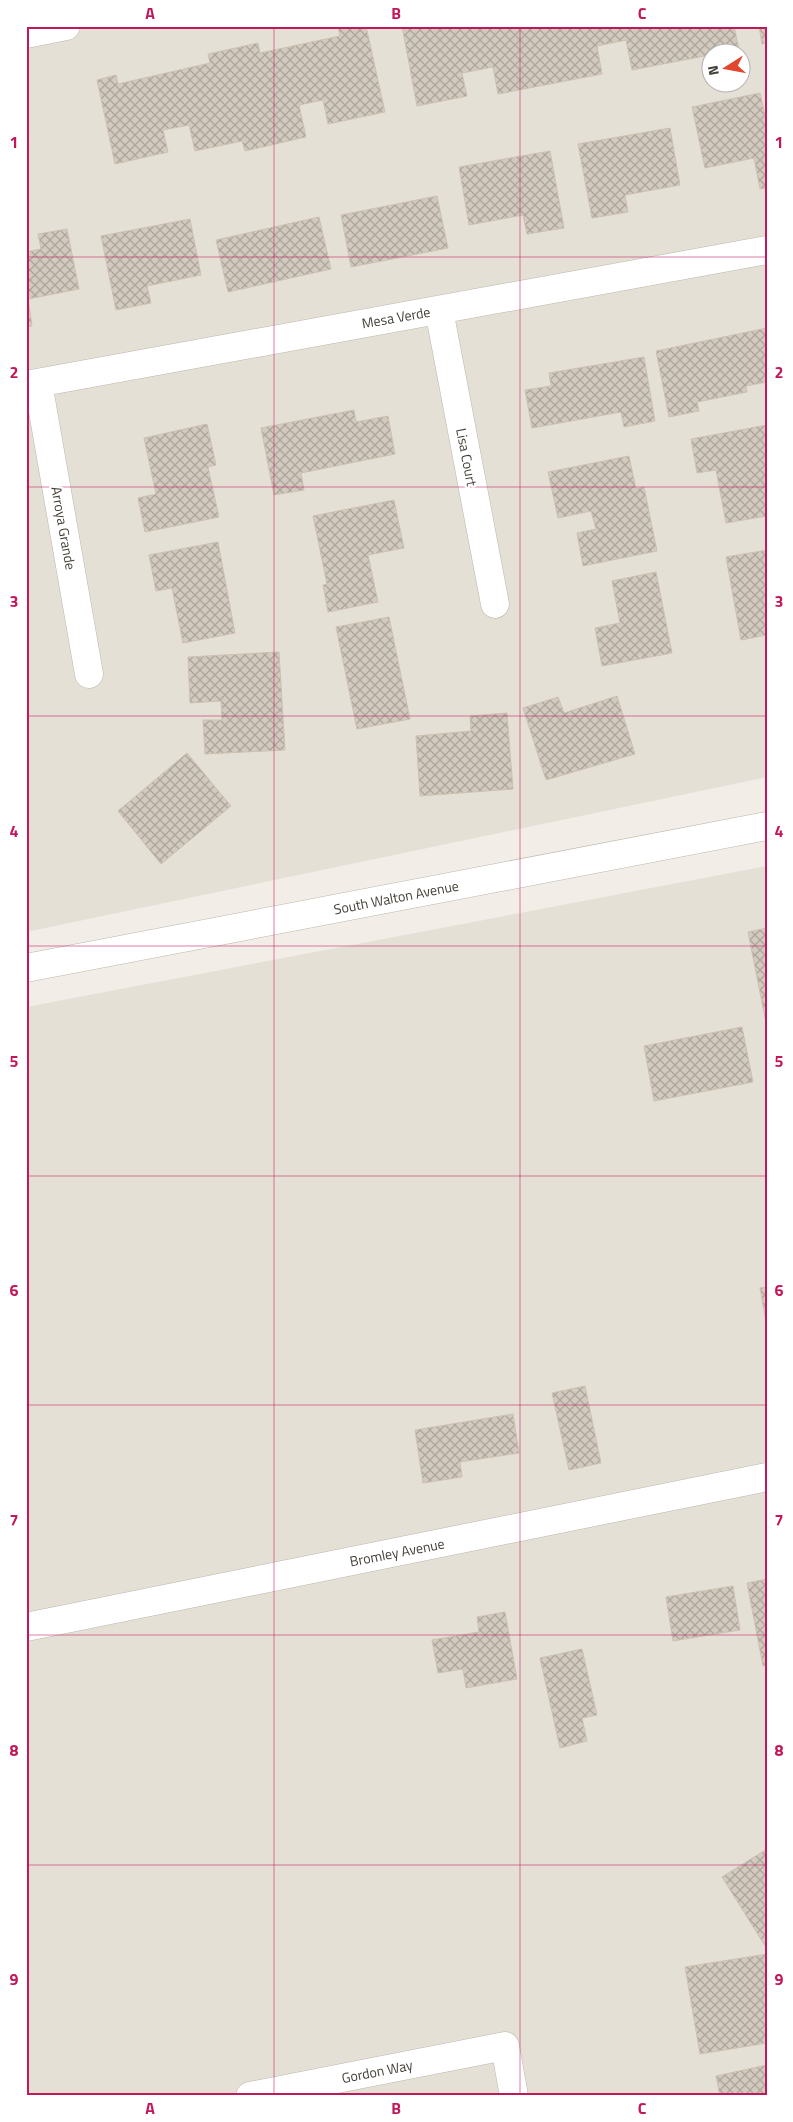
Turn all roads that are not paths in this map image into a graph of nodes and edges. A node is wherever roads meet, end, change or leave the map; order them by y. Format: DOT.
graph roads {
  1 [pos="66,26"];
  2 [pos="26,34"];
  3 [pos="767,250"];
  4 [pos="439,310"];
  5 [pos="32,384"];
  6 [pos="495,604"];
  7 [pos="89,674"];
  8 [pos="767,826"];
  9 [pos="26,968"];
  10 [pos="767,1477"];
  11 [pos="26,1626"];
  12 [pos="250,2096"];
  13 [pos="514,2096"];
  1 -- 2 [label="street"];
  3 -- 4 [label="street, Mesa Verde"];
  4 -- 5 [label="street, Mesa Verde"];
  4 -- 6 [label="street, Lisa Court"];
  5 -- 7 [label="street, Arroya Grande"];
  8 -- 9 [label="street, South Walton Avenue"];
  10 -- 11 [label="street, Bromley Avenue"];
  12 -- 13 [label="street, Gordon Way"];
}
